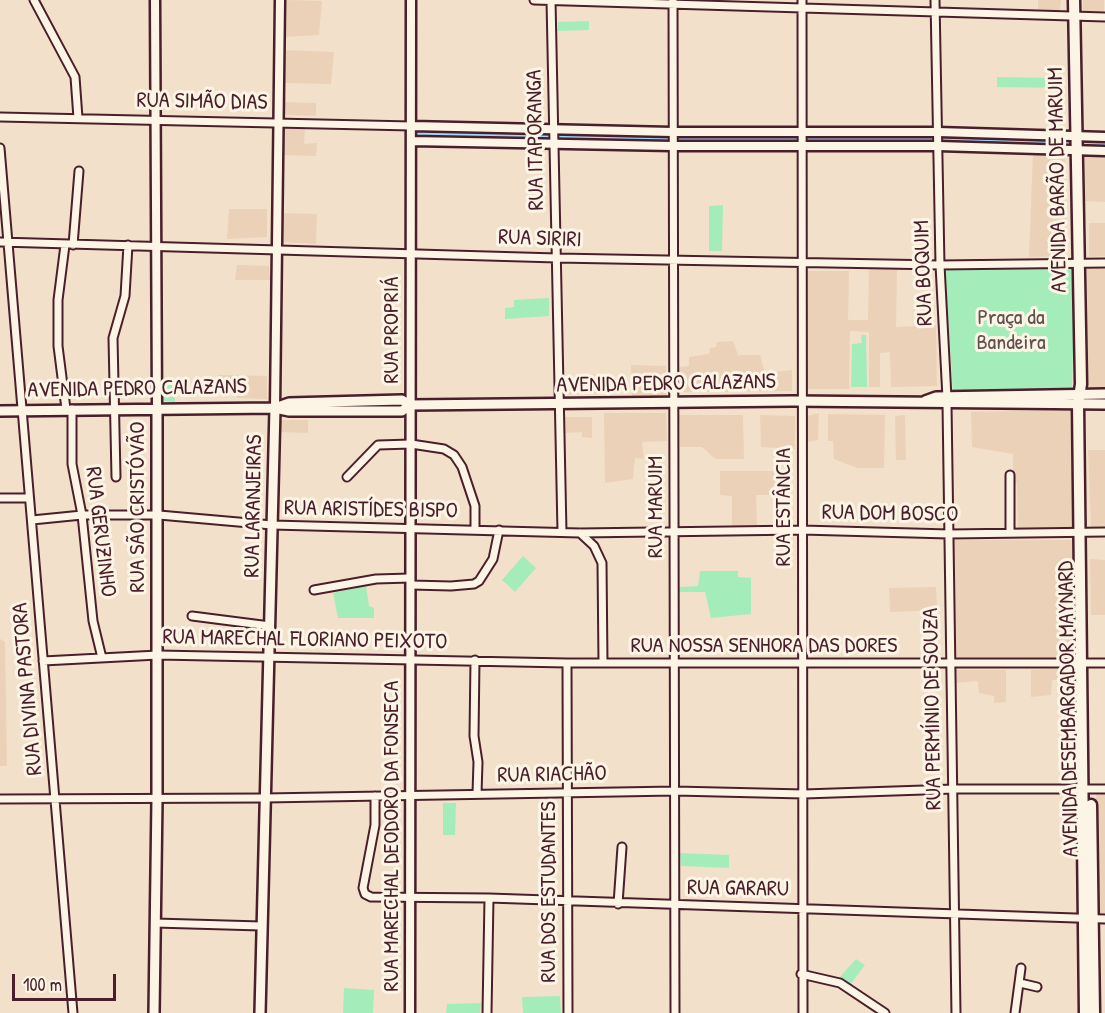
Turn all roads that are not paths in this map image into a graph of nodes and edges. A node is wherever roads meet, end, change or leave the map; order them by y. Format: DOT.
graph roads {
  1 [pos="34,0"];
  2 [pos="155,0"];
  3 [pos="280,0"];
  4 [pos="411,0"];
  5 [pos="534,0"];
  6 [pos="551,0"];
  7 [pos="802,0"];
  8 [pos="935,0"];
  9 [pos="1074,0"];
  10 [pos="673,3"];
  11 [pos="801,10"];
  12 [pos="935,14"];
  13 [pos="1074,16"];
  14 [pos="1105,17"];
  15 [pos="0,117"];
  16 [pos="78,118"];
  17 [pos="158,119"];
  18 [pos="279,121"];
  19 [pos="408,125"];
  20 [pos="554,135"];
  21 [pos="1074,137"];
  22 [pos="1105,137"];
  23 [pos="414,139"];
  24 [pos="672,139"];
  25 [pos="801,139"];
  26 [pos="938,139"];
  27 [pos="0,148"];
  28 [pos="1075,151"];
  29 [pos="1105,152"];
  30 [pos="79,171"];
  31 [pos="4,242"];
  32 [pos="69,245"];
  33 [pos="128,245"];
  34 [pos="156,245"];
  35 [pos="277,248"];
  36 [pos="410,252"];
  37 [pos="557,258"];
  38 [pos="671,260"];
  39 [pos="800,263"];
  40 [pos="1078,263"];
  41 [pos="1105,263"];
  42 [pos="940,265"];
  43 [pos="1105,394"];
  44 [pos="947,401"];
  45 [pos="1081,401"];
  46 [pos="802,402"];
  47 [pos="674,403"];
  48 [pos="1105,404"];
  49 [pos="410,405"];
  50 [pos="561,405"];
  51 [pos="157,407"];
  52 [pos="115,408"];
  53 [pos="275,408"];
  54 [pos="69,409"];
  55 [pos="21,410"];
  56 [pos="0,411"];
  57 [pos="411,444"];
  58 [pos="1010,475"];
  59 [pos="116,477"];
  60 [pos="347,477"];
  61 [pos="0,498"];
  62 [pos="29,498"];
  63 [pos="82,515"];
  64 [pos="159,515"];
  65 [pos="32,520"];
  66 [pos="272,525"];
  67 [pos="411,530"];
  68 [pos="475,530"];
  69 [pos="499,530"];
  70 [pos="802,530"];
  71 [pos="674,531"];
  72 [pos="562,532"];
  73 [pos="1105,532"];
  74 [pos="580,533"];
  75 [pos="1010,533"];
  76 [pos="1082,533"];
  77 [pos="949,534"];
  78 [pos="411,581"];
  79 [pos="314,590"];
  80 [pos="192,616"];
  81 [pos="270,626"];
  82 [pos="158,655"];
  83 [pos="102,658"];
  84 [pos="269,658"];
  85 [pos="411,660"];
  86 [pos="475,660"];
  87 [pos="43,661"];
  88 [pos="567,663"];
  89 [pos="603,663"];
  90 [pos="676,663"];
  91 [pos="1105,663"];
  92 [pos="802,664"];
  93 [pos="1085,664"];
  94 [pos="950,665"];
  95 [pos="954,789"];
  96 [pos="1087,789"];
  97 [pos="1105,789"];
  98 [pos="675,791"];
  99 [pos="410,794"];
  100 [pos="477,794"];
  101 [pos="567,794"];
  102 [pos="804,794"];
  103 [pos="375,796"];
  104 [pos="265,798"];
  105 [pos="0,799"];
  106 [pos="55,799"];
  107 [pos="157,799"];
  108 [pos="622,847"];
  109 [pos="410,897"];
  110 [pos="489,898"];
  111 [pos="566,902"];
  112 [pos="618,904"];
  113 [pos="676,905"];
  114 [pos="802,908"];
  115 [pos="954,913"];
  116 [pos="1088,918"];
  117 [pos="1105,919"];
  118 [pos="154,924"];
  119 [pos="261,926"];
  120 [pos="1021,968"];
  121 [pos="801,974"];
  122 [pos="1020,983"];
  123 [pos="1037,987"];
  124 [pos="73,1013"];
  125 [pos="154,1013"];
  126 [pos="260,1013"];
  127 [pos="410,1013"];
  128 [pos="487,1013"];
  129 [pos="568,1013"];
  130 [pos="675,1013"];
  131 [pos="803,1013"];
  132 [pos="885,1013"];
  133 [pos="956,1013"];
  134 [pos="1015,1013"];
  135 [pos="1085,1013"];
  136 [pos="1094,1013"];
  1 -- 16 [label="street"];
  2 -- 17 [label="street, RUA SÃO CRISTÓVÃO"];
  3 -- 18 [label="street, RUA LARANJEIRAS"];
  4 -- 19 [label="street, RUA PROPRIÁ"];
  5 -- 6 [label="street"];
  6 -- 10 [label="street"];
  6 -- 20 [label="street, RUA ITAPORANGA"];
  7 -- 11 [label="street, RUA ESTÂNCIA"];
  8 -- 12 [label="street, RUA BOQUIM"];
  9 -- 13 [label="main road, AVENIDA BARÃO DE MARUIM"];
  10 -- 11 [label="street"];
  10 -- 24 [label="street, RUA MARUIM"];
  11 -- 12 [label="street"];
  11 -- 25 [label="street, RUA ESTÂNCIA"];
  12 -- 13 [label="street"];
  12 -- 26 [label="street, RUA BOQUIM"];
  13 -- 14 [label="street"];
  13 -- 21 [label="main road, AVENIDA BARÃO DE MARUIM"];
  15 -- 16 [label="street, RUA SIMÃO DIAS"];
  16 -- 17 [label="street, RUA SIMÃO DIAS"];
  17 -- 18 [label="street, RUA SIMÃO DIAS"];
  17 -- 34 [label="street, RUA SÃO CRISTÓVÃO"];
  18 -- 19 [label="street, RUA SIMÃO DIAS"];
  18 -- 35 [label="street, RUA LARANJEIRAS"];
  19 -- 20 [label="street"];
  19 -- 23 [label="street, RUA PROPRIÁ"];
  20 -- 23 [label="street"];
  20 -- 24 [label="street"];
  20 -- 24 [label="street"];
  20 -- 37 [label="street, RUA ITAPORANGA"];
  21 -- 22 [label="street"];
  21 -- 26 [label="street"];
  21 -- 28 [label="main road, AVENIDA BARÃO DE MARUIM"];
  23 -- 36 [label="street, RUA PROPRIÁ"];
  24 -- 25 [label="street"];
  24 -- 25 [label="street"];
  24 -- 38 [label="street, RUA MARUIM"];
  25 -- 26 [label="street"];
  25 -- 26 [label="street"];
  25 -- 39 [label="street, RUA ESTÂNCIA"];
  26 -- 28 [label="street"];
  26 -- 42 [label="street, RUA BOQUIM"];
  27 -- 31 [label="street, RUA DIVINA PASTORA"];
  28 -- 29 [label="street"];
  28 -- 40 [label="main road, AVENIDA BARÃO DE MARUIM"];
  30 -- 32 [label="street, RUA GERUZINHO"];
  31 -- 32 [label="street, RUA SIRIRI"];
  31 -- 55 [label="street, RUA DIVINA PASTORA"];
  32 -- 33 [label="street, RUA SIRIRI"];
  32 -- 54 [label="street, RUA GERUZINHO"];
  33 -- 34 [label="street, RUA SIRIRI"];
  33 -- 52 [label="street"];
  34 -- 35 [label="street, RUA SIRIRI"];
  34 -- 51 [label="street, RUA SÃO CRISTÓVÃO"];
  35 -- 36 [label="street, RUA SIRIRI"];
  35 -- 53 [label="street, RUA LARANJEIRAS"];
  36 -- 37 [label="street, RUA SIRIRI"];
  36 -- 49 [label="street, RUA PROPRIÁ"];
  37 -- 38 [label="street, RUA SIRIRI"];
  37 -- 50 [label="street, RUA ITAPORANGA"];
  38 -- 39 [label="street, RUA SIRIRI"];
  38 -- 47 [label="street, RUA MARUIM"];
  39 -- 42 [label="street, RUA SIRIRI"];
  39 -- 46 [label="street, RUA ESTÂNCIA"];
  40 -- 41 [label="street, RUA SIRIRI"];
  40 -- 42 [label="street, RUA SIRIRI"];
  40 -- 45 [label="main road, AVENIDA BARÃO DE MARUIM"];
  42 -- 44 [label="street, RUA BOQUIM"];
  43 -- 45 [label="main road"];
  44 -- 45 [label="main road, AVENIDA PEDRO CALAZANS"];
  44 -- 46 [label="main road, AVENIDA PEDRO CALAZANS"];
  44 -- 77 [label="street, RUA PERMÍNIO DE SOUZA"];
  45 -- 48 [label="main road"];
  45 -- 76 [label="main road, AVENIDA DESEMBARGADOR MAYNARD"];
  46 -- 47 [label="main road, AVENIDA PEDRO CALAZANS"];
  46 -- 70 [label="street, RUA ESTÂNCIA"];
  47 -- 50 [label="main road, AVENIDA PEDRO CALAZANS"];
  47 -- 71 [label="street, RUA MARUIM"];
  49 -- 50 [label="main road, AVENIDA PEDRO CALAZANS"];
  49 -- 53 [label="main road, AVENIDA PEDRO CALAZANS"];
  49 -- 57 [label="street, RUA PROPRIÁ"];
  50 -- 72 [label="street, RUA ITAPORANGA"];
  51 -- 52 [label="main road, AVENIDA PEDRO CALAZANS"];
  51 -- 53 [label="main road, AVENIDA PEDRO CALAZANS"];
  51 -- 64 [label="main road, RUA SÃO CRISTÓVÃO"];
  52 -- 54 [label="main road, AVENIDA PEDRO CALAZANS"];
  52 -- 59 [label="street"];
  53 -- 66 [label="main road, RUA LARANJEIRAS"];
  54 -- 55 [label="main road, AVENIDA PEDRO CALAZANS"];
  54 -- 63 [label="street, RUA GERUZINHO"];
  55 -- 56 [label="main road, AVENIDA PEDRO CALAZANS"];
  55 -- 62 [label="street, RUA DIVINA PASTORA"];
  57 -- 60 [label="street"];
  57 -- 67 [label="street, RUA PROPRIÁ"];
  57 -- 68 [label="street"];
  58 -- 75 [label="street"];
  61 -- 62 [label="street"];
  62 -- 65 [label="street, RUA DIVINA PASTORA"];
  63 -- 64 [label="street, RUA ARISTÍDES BISPO"];
  63 -- 65 [label="street, RUA ARISTÍDES BISPO"];
  63 -- 83 [label="street, RUA GERUZINHO"];
  64 -- 66 [label="street, RUA ARISTÍDES BISPO"];
  64 -- 82 [label="main road, RUA SÃO CRISTÓVÃO"];
  65 -- 87 [label="street, RUA DIVINA PASTORA"];
  66 -- 67 [label="street, RUA ARISTÍDES BISPO"];
  66 -- 81 [label="main road, RUA LARANJEIRAS"];
  67 -- 68 [label="street, RUA ARISTÍDES BISPO"];
  67 -- 78 [label="street, RUA PROPRIÁ"];
  68 -- 69 [label="street, RUA ARISTÍDES BISPO"];
  69 -- 72 [label="street, RUA ARISTÍDES BISPO"];
  69 -- 78 [label="street"];
  70 -- 71 [label="street, RUA DOM BOSCO"];
  70 -- 77 [label="street, RUA DOM BOSCO"];
  70 -- 92 [label="street, RUA ESTÂNCIA"];
  71 -- 74 [label="street, RUA ARISTÍDES BISPO"];
  71 -- 90 [label="street, RUA MARUIM"];
  72 -- 74 [label="street, RUA ARISTÍDES BISPO"];
  73 -- 76 [label="street, RUA DOM BOSCO"];
  74 -- 89 [label="street"];
  75 -- 76 [label="street, RUA DOM BOSCO"];
  75 -- 77 [label="street, RUA DOM BOSCO"];
  76 -- 93 [label="main road, AVENIDA DESEMBARGADOR MAYNARD"];
  77 -- 94 [label="street, RUA PERMÍNIO DE SOUZA"];
  78 -- 79 [label="street"];
  78 -- 85 [label="street, RUA PROPRIÁ"];
  80 -- 81 [label="street"];
  81 -- 84 [label="main road, RUA LARANJEIRAS"];
  82 -- 83 [label="street, RUA MARECHAL FLORIANO PEIXOTO"];
  82 -- 84 [label="street, RUA MARECHAL FLORIANO PEIXOTO"];
  82 -- 107 [label="main road, RUA SÃO CRISTÓVÃO"];
  83 -- 87 [label="street, RUA MARECHAL FLORIANO PEIXOTO"];
  84 -- 85 [label="street, RUA MARECHAL FLORIANO PEIXOTO"];
  84 -- 104 [label="main road, RUA LARANJEIRAS"];
  85 -- 86 [label="street, RUA MARECHAL FLORIANO PEIXOTO"];
  85 -- 99 [label="street, RUA MARECHAL DEODORO DA FONSECA"];
  86 -- 88 [label="street, RUA MARECHAL FLORIANO PEIXOTO"];
  86 -- 100 [label="street"];
  87 -- 106 [label="street, RUA DIVINA PASTORA"];
  88 -- 89 [label="street, RUA NOSSA SENHORA DAS DORES"];
  88 -- 101 [label="street, RUA DOS ESTUDANTES"];
  89 -- 90 [label="street, RUA NOSSA SENHORA DAS DORES"];
  90 -- 92 [label="street, RUA NOSSA SENHORA DAS DORES"];
  90 -- 98 [label="street, RUA MARUIM"];
  91 -- 93 [label="street, RUA NOSSA SENHORA DAS DORES"];
  92 -- 94 [label="street, RUA NOSSA SENHORA DAS DORES"];
  92 -- 102 [label="street, RUA ESTÂNCIA"];
  93 -- 94 [label="street, RUA NOSSA SENHORA DAS DORES"];
  93 -- 96 [label="main road, AVENIDA DESEMBARGADOR MAYNARD"];
  94 -- 95 [label="street, RUA PERMÍNIO DE SOUZA"];
  95 -- 96 [label="street, RUA RIACHÃO"];
  95 -- 102 [label="street, RUA RIACHÃO"];
  95 -- 115 [label="street, RUA PERMÍNIO DE SOUZA"];
  96 -- 97 [label="street, RUA RIACHÃO"];
  96 -- 116 [label="main road, AVENIDA DESEMBARGADOR MAYNARD"];
  98 -- 101 [label="street, RUA RIACHÃO"];
  98 -- 102 [label="street, RUA RIACHÃO"];
  98 -- 113 [label="street, RUA MARUIM"];
  99 -- 100 [label="street, RUA RIACHÃO"];
  99 -- 103 [label="street, RUA RIACHÃO"];
  99 -- 109 [label="street, RUA MARECHAL DEODORO DA FONSECA"];
  100 -- 101 [label="street, RUA RIACHÃO"];
  101 -- 111 [label="street, RUA DOS ESTUDANTES"];
  102 -- 114 [label="street, RUA ESTÂNCIA"];
  103 -- 104 [label="street, RUA RIACHÃO"];
  103 -- 109 [label="street, RUA GARARU"];
  104 -- 107 [label="street, RUA RIACHÃO"];
  104 -- 119 [label="main road, RUA LARANJEIRAS"];
  105 -- 106 [label="street, RUA RIACHÃO"];
  106 -- 107 [label="street, RUA RIACHÃO"];
  106 -- 124 [label="street, RUA DIVINA PASTORA"];
  107 -- 118 [label="main road, RUA SÃO CRISTÓVÃO"];
  108 -- 112 [label="street"];
  109 -- 110 [label="street, RUA GARARU"];
  109 -- 127 [label="street, RUA MARECHAL DEODORO DA FONSECA"];
  110 -- 111 [label="street, RUA GARARU"];
  110 -- 128 [label="street"];
  111 -- 112 [label="street, RUA GARARU"];
  111 -- 129 [label="street, RUA DOS ESTUDANTES"];
  112 -- 113 [label="street, RUA GARARU"];
  113 -- 114 [label="street, RUA GARARU"];
  113 -- 130 [label="street, RUA MARUIM"];
  114 -- 115 [label="street, RUA GARARU"];
  114 -- 121 [label="street, RUA ESTÂNCIA"];
  115 -- 116 [label="street, RUA GARARU"];
  115 -- 133 [label="street, RUA PERMÍNIO DE SOUZA"];
  116 -- 117 [label="street, RUA GARARU"];
  116 -- 135 [label="main road, AVENIDA DESEMBARGADOR MAYNARD"];
  116 -- 136 [label="main road, AVENIDA DESEMBARGADOR MAYNARD"];
  118 -- 119 [label="street"];
  118 -- 125 [label="main road, RUA SÃO CRISTÓVÃO"];
  119 -- 126 [label="main road, RUA LARANJEIRAS"];
  120 -- 122 [label="street"];
  121 -- 131 [label="street, RUA ESTÂNCIA"];
  121 -- 132 [label="street"];
  122 -- 123 [label="street"];
  122 -- 134 [label="street"];
}
